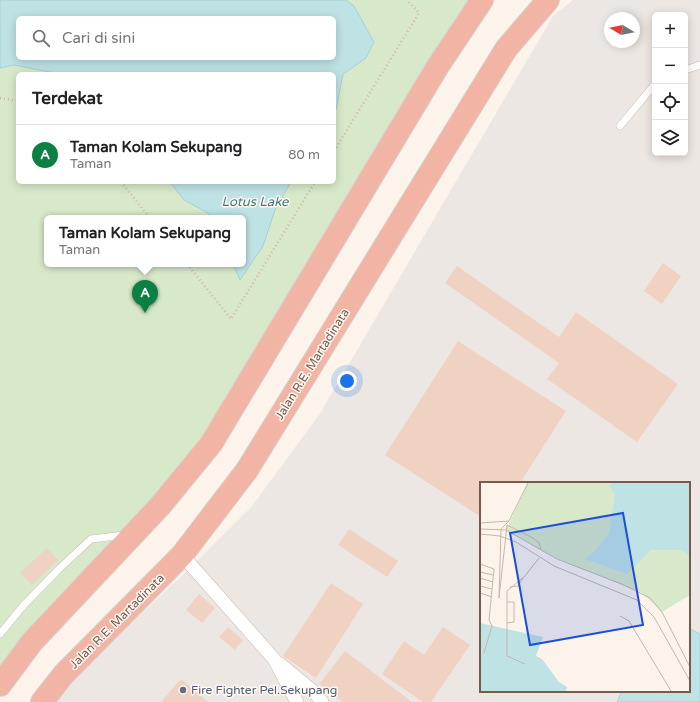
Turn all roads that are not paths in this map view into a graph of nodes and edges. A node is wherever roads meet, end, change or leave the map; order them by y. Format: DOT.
graph roads {
  1 [pos="482,0"];
  2 [pos="548,0"];
  3 [pos="700,65"];
  4 [pos="688,69"];
  5 [pos="652,88"];
  6 [pos="620,126"];
  7 [pos="134,534"];
  8 [pos="182,555"];
  9 [pos="0,634"];
  10 [pos="274,659"];
  11 [pos="0,685"];
  12 [pos="42,702"];
  13 [pos="297,702"];
  14 [pos="322,702"];
  1 -- 7 [label="highway"];
  2 -- 8 [label="highway, Jalan R.E. Martadinata"];
  3 -- 4 [label="lane"];
  5 -- 6 [label="lane"];
  7 -- 9 [label="lane"];
  7 -- 11 [label="highway"];
  8 -- 10 [label="street"];
  8 -- 12 [label="highway, Jalan R.E. Martadinata"];
  10 -- 13 [label="street"];
  10 -- 14 [label="street"];
}
